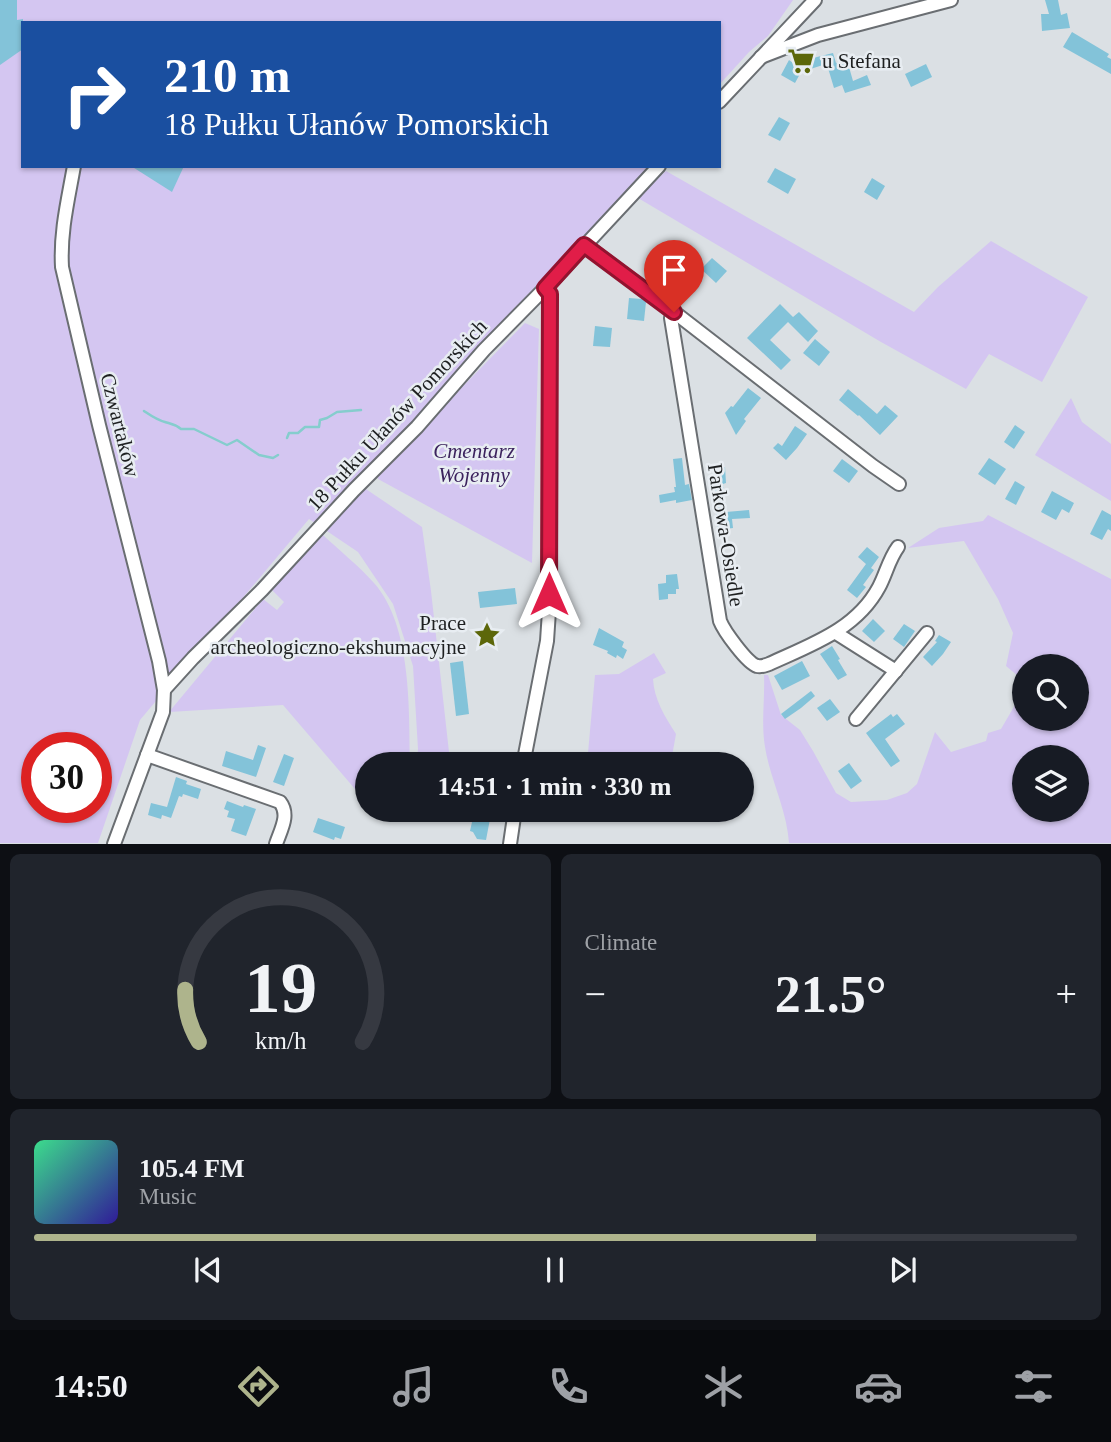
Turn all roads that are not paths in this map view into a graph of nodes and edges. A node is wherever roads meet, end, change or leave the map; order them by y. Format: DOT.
graph roads {
  1 [pos="815,0"];
  2 [pos="951,0"];
  3 [pos="761,57"];
  4 [pos="721,100"];
  5 [pos="74,168"];
  6 [pos="657,168"];
  7 [pos="584,245"];
  8 [pos="545,288"];
  9 [pos="674,312"];
  10 [pos="899,484"];
  11 [pos="898,547"];
  12 [pos="836,633"];
  13 [pos="928,633"];
  14 [pos="896,671"];
  15 [pos="164,690"];
  16 [pos="856,719"];
  17 [pos="526,752"];
  18 [pos="146,754"];
  19 [pos="513,822"];
  20 [pos="114,844"];
  21 [pos="276,844"];
  22 [pos="510,844"];
  1 -- 3 [label="street"];
  2 -- 3 [label="street"];
  3 -- 4 [label="street"];
  5 -- 15 [label="street, Czwartaków"];
  6 -- 7 [label="street, 18 Pułku Ułanów Pomorskich"];
  7 -- 8 [label="street, 18 Pułku Ułanów Pomorskich"];
  7 -- 9 [label="street"];
  8 -- 15 [label="street, 18 Pułku Ułanów Pomorskich"];
  8 -- 17 [label="street"];
  9 -- 10 [label="street"];
  9 -- 12 [label="street, Parkowa-Osiedle"];
  11 -- 12 [label="street, Parkowa-Osiedle"];
  12 -- 14 [label="street"];
  13 -- 14 [label="street"];
  14 -- 16 [label="street"];
  15 -- 18 [label="street"];
  18 -- 20 [label="street"];
  18 -- 21 [label="street"];
  19 -- 22 [label="street"];
}
